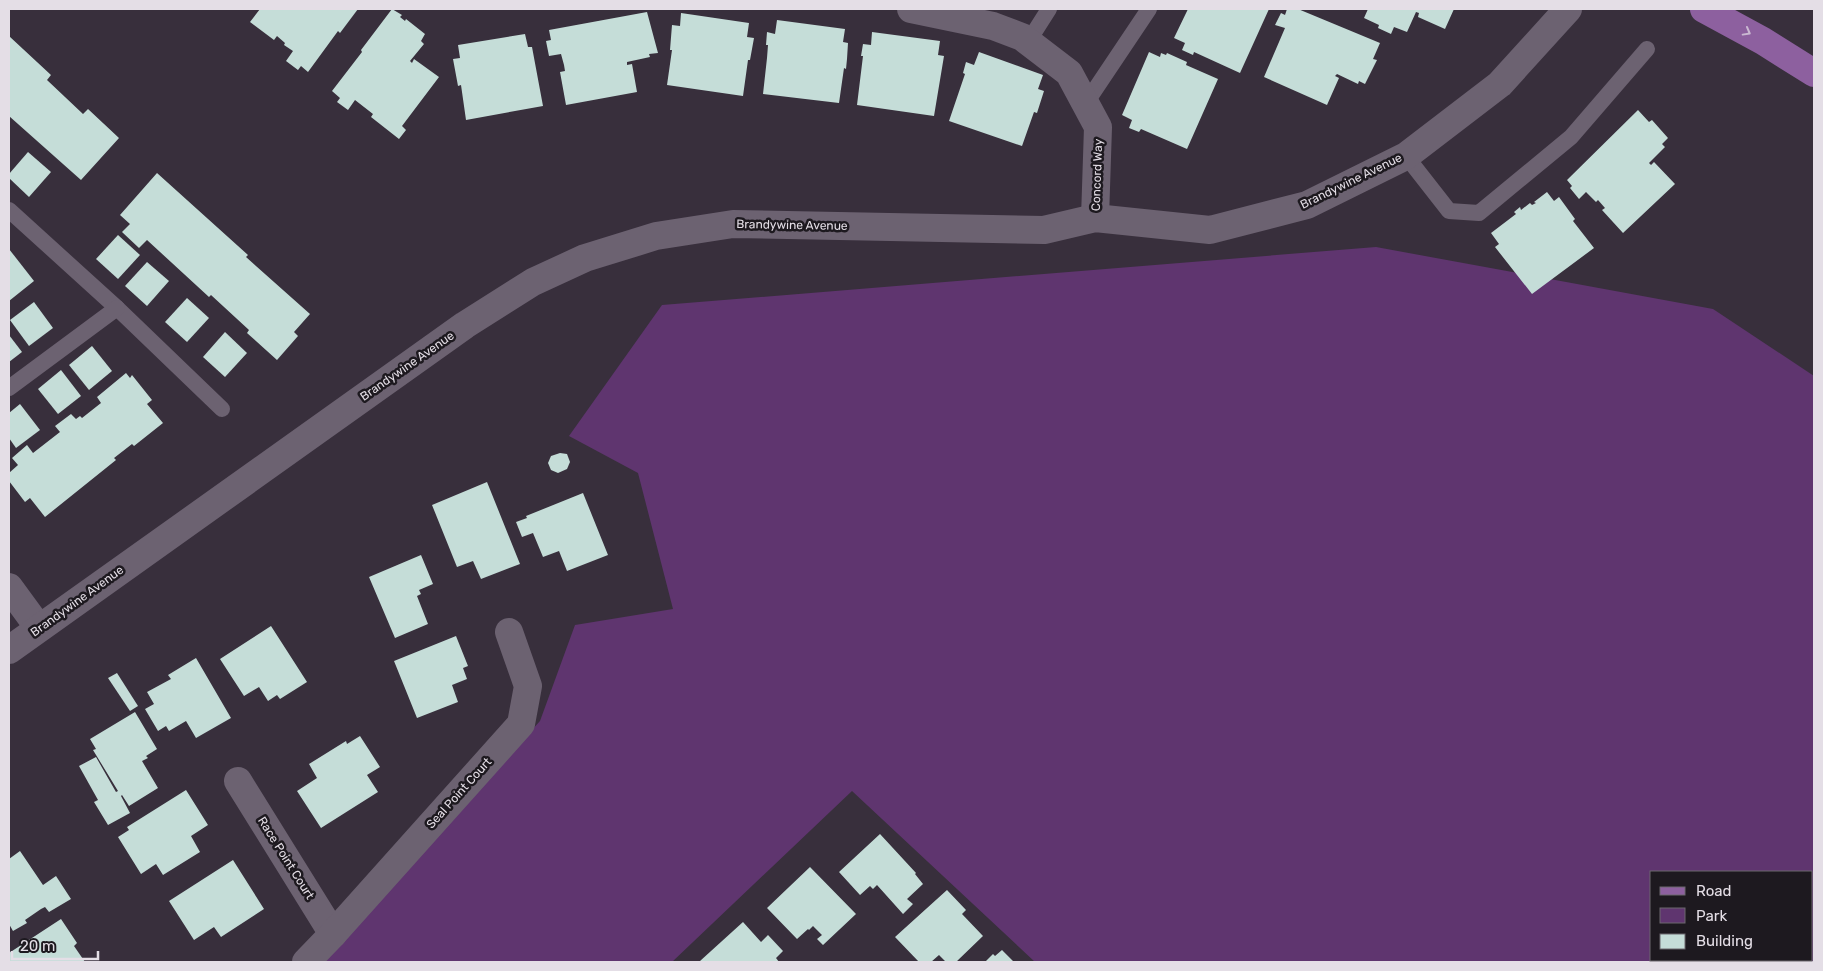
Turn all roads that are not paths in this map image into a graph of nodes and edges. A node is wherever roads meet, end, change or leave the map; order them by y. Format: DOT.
graph roads {
  1 [pos="911,9"];
  2 [pos="1048,9"];
  3 [pos="1149,9"];
  4 [pos="1568,9"];
  5 [pos="1704,9"];
  6 [pos="1028,42"];
  7 [pos="1647,49"];
  8 [pos="1814,73"];
  9 [pos="1086,103"];
  10 [pos="1406,156"];
  11 [pos="9,210"];
  12 [pos="1095,218"];
  13 [pos="117,308"];
  14 [pos="9,388"];
  15 [pos="222,409"];
  16 [pos="9,588"];
  17 [pos="39,628"];
  18 [pos="509,632"];
  19 [pos="9,650"];
  20 [pos="238,781"];
  21 [pos="333,934"];
  22 [pos="306,962"];
  1 -- 6 [label="street, Concord Way"];
  2 -- 6 [label="lane"];
  3 -- 9 [label="lane"];
  4 -- 10 [label="street, Brandywine Avenue"];
  5 -- 8 [label="main road, one-way"];
  6 -- 9 [label="street, Concord Way"];
  7 -- 10 [label="lane"];
  9 -- 12 [label="street, Concord Way"];
  10 -- 12 [label="street, Brandywine Avenue"];
  11 -- 13 [label="lane"];
  12 -- 17 [label="street, Brandywine Avenue"];
  13 -- 14 [label="lane"];
  13 -- 15 [label="lane"];
  16 -- 17 [label="street"];
  17 -- 19 [label="street, Brandywine Avenue"];
  18 -- 21 [label="street, Seal Point Court"];
  20 -- 21 [label="street, Race Point Court"];
  21 -- 22 [label="street, Seal Point Court"];
}
